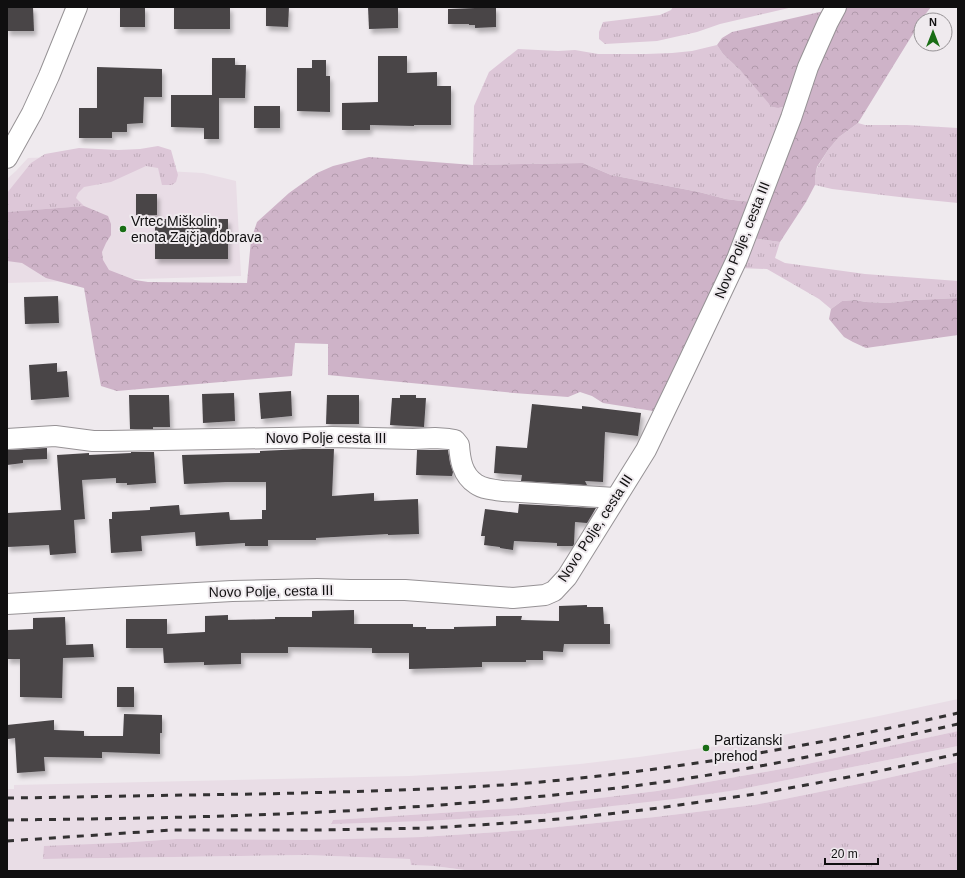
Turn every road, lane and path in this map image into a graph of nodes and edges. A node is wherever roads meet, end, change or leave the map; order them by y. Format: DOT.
graph roads {
  1 [pos="77,7"];
  2 [pos="836,7"];
  3 [pos="7,158"];
  4 [pos="7,439"];
  5 [pos="615,498"];
  6 [pos="7,604"];
  1 -- 3 [label="street"];
  2 -- 5 [label="street, Novo Polje, cesta III"];
  4 -- 5 [label="street, Novo Polje cesta III"];
  5 -- 6 [label="street, Novo Polje, cesta III"];
}
